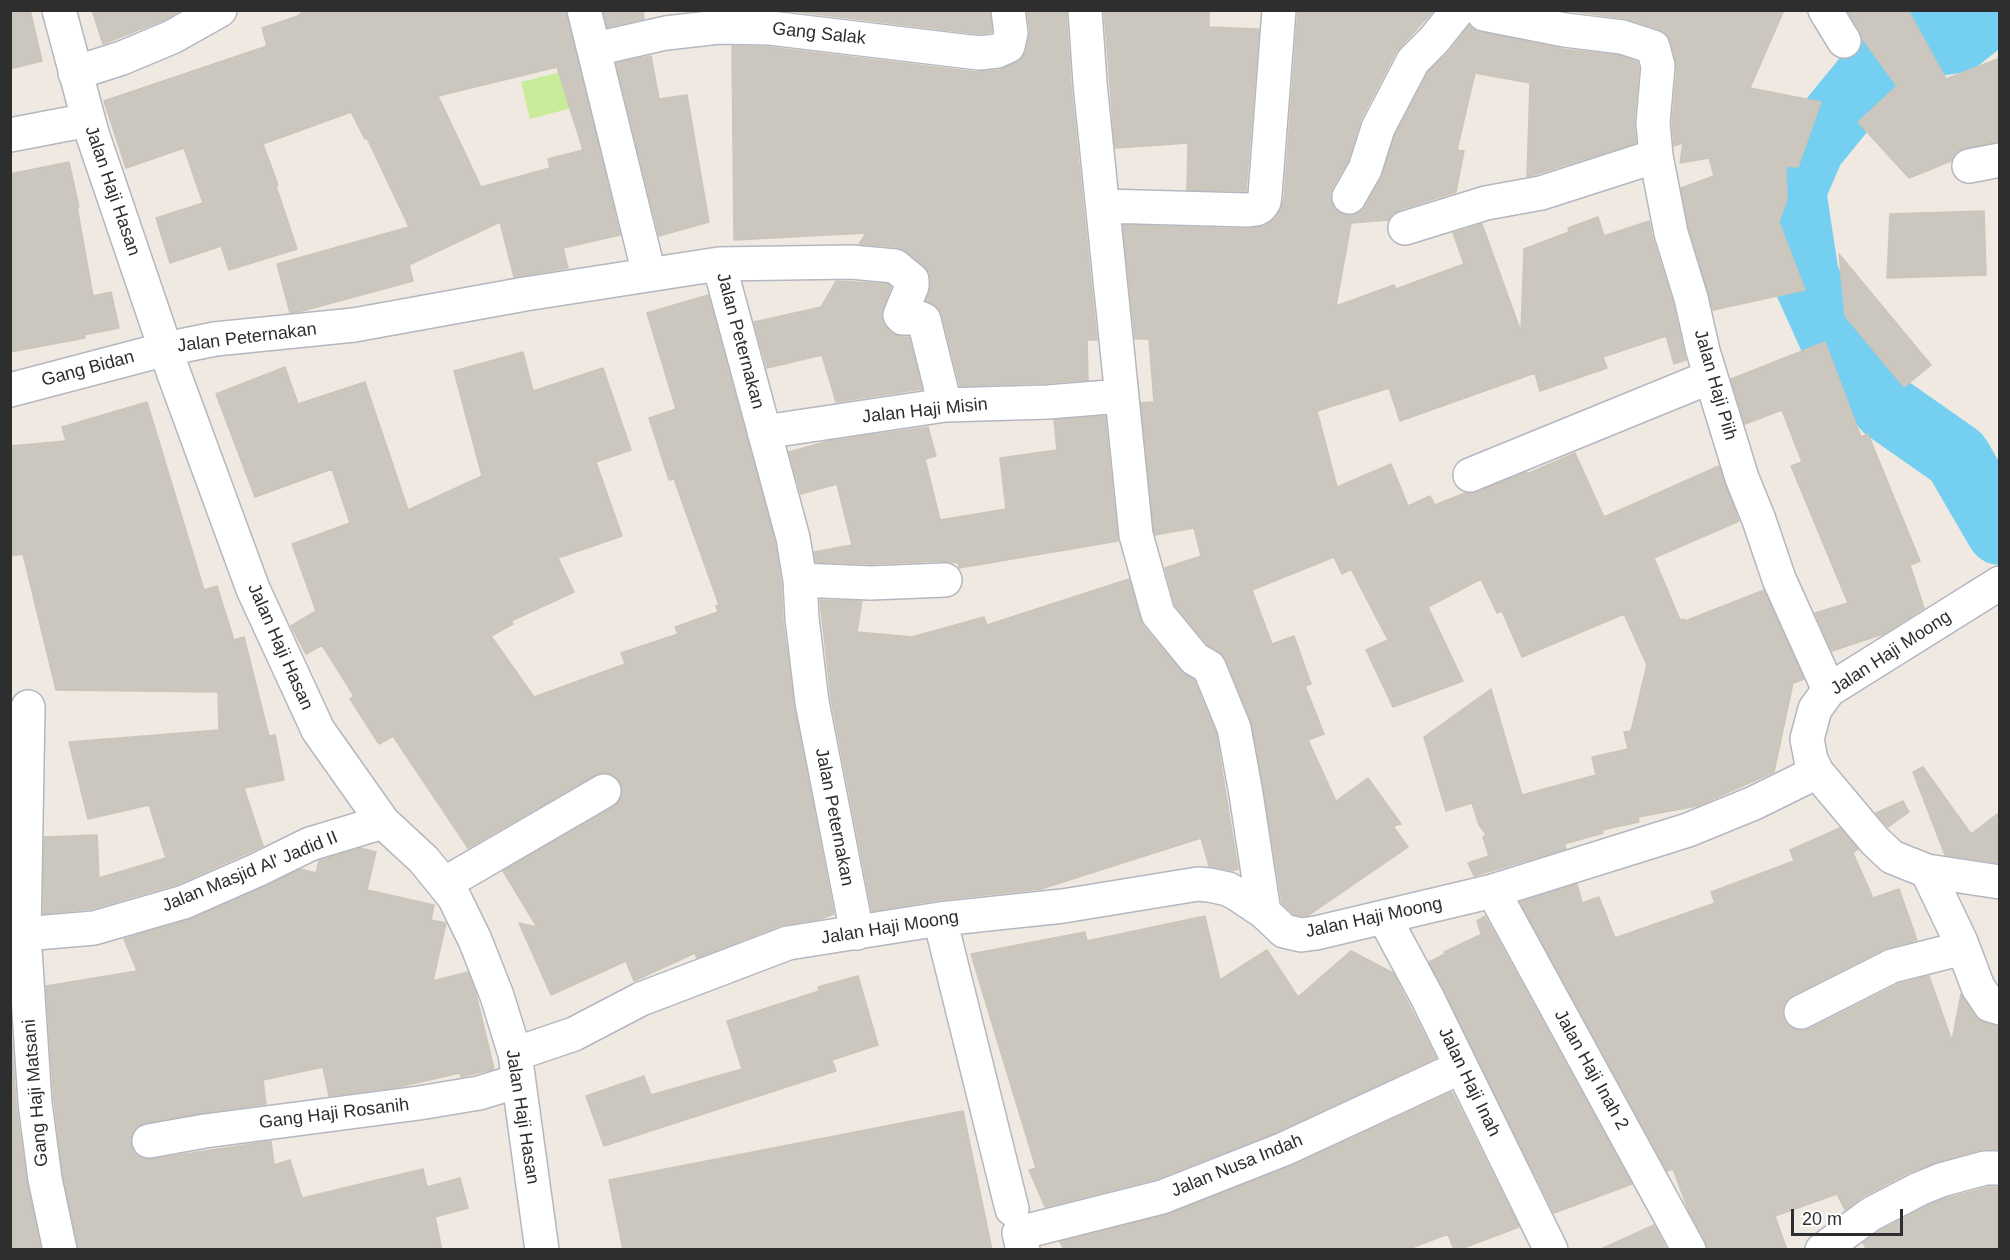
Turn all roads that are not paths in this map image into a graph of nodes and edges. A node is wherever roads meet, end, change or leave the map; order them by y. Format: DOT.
graph roads {
  1 [pos="59,10"];
  2 [pos="220,10"];
  3 [pos="585,10"];
  4 [pos="1008,10"];
  5 [pos="1084,10"];
  6 [pos="1279,10"];
  7 [pos="1458,10"];
  8 [pos="1481,10"];
  9 [pos="1825,10"];
  10 [pos="1844,41"];
  11 [pos="595,49"];
  12 [pos="75,73"];
  13 [pos="88,120"];
  14 [pos="10,135"];
  15 [pos="1656,156"];
  16 [pos="1349,196"];
  17 [pos="1103,206"];
  18 [pos="1405,228"];
  19 [pos="719,264"];
  20 [pos="649,274"];
  21 [pos="166,349"];
  22 [pos="1710,377"];
  23 [pos="10,390"];
  24 [pos="1121,396"];
  25 [pos="945,405"];
  26 [pos="765,432"];
  27 [pos="1470,475"];
  28 [pos="800,580"];
  29 [pos="945,580"];
  30 [pos="2000,583"];
  31 [pos="1829,690"];
  32 [pos="28,707"];
  33 [pos="1817,772"];
  34 [pos="604,791"];
  35 [pos="383,822"];
  36 [pos="1927,871"];
  37 [pos="2000,882"];
  38 [pos="444,884"];
  39 [pos="1493,891"];
  40 [pos="1264,912"];
  41 [pos="1384,917"];
  42 [pos="940,919"];
  43 [pos="857,933"];
  44 [pos="17,934"];
  45 [pos="1963,948"];
  46 [pos="2000,1008"];
  47 [pos="1801,1012"];
  48 [pos="1461,1067"];
  49 [pos="516,1068"];
  50 [pos="149,1141"];
  51 [pos="2000,1168"];
  52 [pos="1012,1209"];
  53 [pos="60,1250"];
  54 [pos="542,1250"];
  55 [pos="1023,1250"];
  56 [pos="1551,1250"];
  57 [pos="1689,1250"];
  58 [pos="1822,1250"];
  1 -- 12 [label="street, Jalan Haji Hasan"];
  2 -- 12 [label="street"];
  3 -- 11 [label="street"];
  4 -- 11 [label="street, Gang Salak"];
  5 -- 17 [label="street"];
  6 -- 17 [label="street"];
  7 -- 16 [label="street"];
  8 -- 15 [label="street, Jalan Haji Piih"];
  9 -- 10 [label="street"];
  11 -- 20 [label="street"];
  12 -- 13 [label="street, Jalan Haji Hasan"];
  13 -- 14 [label="street"];
  13 -- 21 [label="street, Jalan Haji Hasan"];
  15 -- 18 [label="street"];
  15 -- 22 [label="street, Jalan Haji Piih"];
  17 -- 24 [label="street"];
  19 -- 20 [label="street, Jalan Peternakan"];
  19 -- 25 [label="street"];
  19 -- 26 [label="street, Jalan Peternakan"];
  20 -- 21 [label="street, Jalan Peternakan"];
  21 -- 23 [label="street, Gang Bidan"];
  21 -- 35 [label="street, Jalan Haji Hasan"];
  22 -- 27 [label="street"];
  22 -- 31 [label="street, Jalan Haji Piih"];
  24 -- 25 [label="street, Jalan Haji Misin"];
  24 -- 40 [label="street"];
  25 -- 26 [label="street, Jalan Haji Misin"];
  26 -- 28 [label="street, Jalan Peternakan"];
  28 -- 29 [label="street"];
  28 -- 43 [label="street, Jalan Peternakan"];
  30 -- 31 [label="street, Jalan Haji Moong"];
  31 -- 33 [label="street, Jalan Haji Moong"];
  32 -- 44 [label="street, Gang Haji Matsani"];
  33 -- 36 [label="street"];
  33 -- 39 [label="street, Jalan Haji Moong"];
  34 -- 38 [label="street"];
  35 -- 38 [label="street, Jalan Haji Hasan"];
  35 -- 44 [label="street, Jalan Masjid Al' Jadid II"];
  36 -- 37 [label="street"];
  36 -- 45 [label="street"];
  38 -- 49 [label="street, Jalan Haji Hasan"];
  39 -- 41 [label="street, Jalan Haji Moong"];
  39 -- 57 [label="street, Jalan Haji Inah 2"];
  40 -- 41 [label="street, Jalan Haji Moong"];
  40 -- 42 [label="street, Jalan Haji Moong"];
  41 -- 48 [label="street, Jalan Haji Inah"];
  42 -- 43 [label="street, Jalan Haji Moong"];
  42 -- 52 [label="street"];
  43 -- 49 [label="street, Jalan Haji Moong"];
  44 -- 53 [label="street, Gang Haji Matsani"];
  45 -- 46 [label="street"];
  45 -- 47 [label="street"];
  48 -- 55 [label="street, Jalan Nusa Indah"];
  48 -- 56 [label="street, Jalan Haji Inah"];
  49 -- 50 [label="street, Gang Haji Rosanih"];
  49 -- 54 [label="street, Jalan Haji Hasan"];
  51 -- 58 [label="street"];
}
